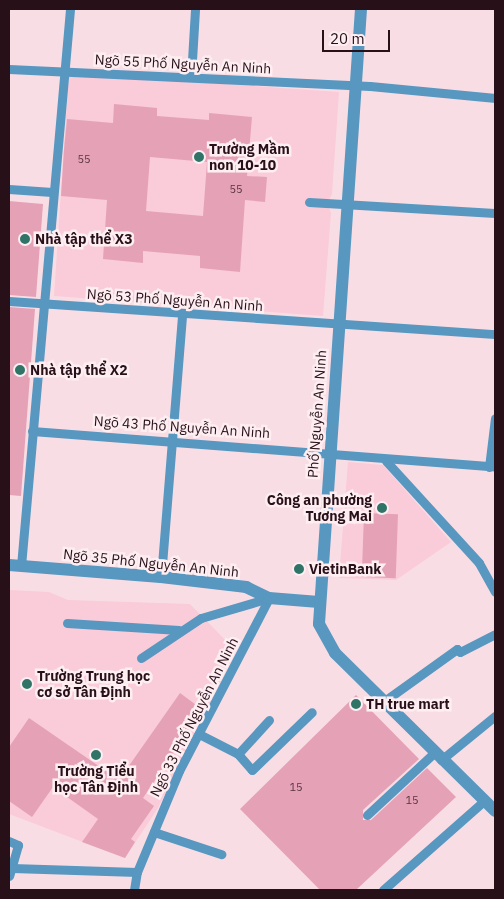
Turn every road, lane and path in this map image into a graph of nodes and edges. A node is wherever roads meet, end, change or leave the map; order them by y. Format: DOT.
graph roads {
  1 [pos="70,9"];
  2 [pos="195,9"];
  3 [pos="361,9"];
  4 [pos="9,69"];
  5 [pos="65,72"];
  6 [pos="191,77"];
  7 [pos="355,86"];
  8 [pos="495,98"];
  9 [pos="9,189"];
  10 [pos="52,192"];
  11 [pos="309,202"];
  12 [pos="346,204"];
  13 [pos="495,213"];
  14 [pos="9,301"];
  15 [pos="43,303"];
  16 [pos="182,314"];
  17 [pos="338,326"];
  18 [pos="495,334"];
  19 [pos="495,418"];
  20 [pos="32,431"];
  21 [pos="172,440"];
  22 [pos="330,453"];
  23 [pos="386,461"];
  24 [pos="492,467"];
  25 [pos="15,566"];
  26 [pos="161,577"];
  27 [pos="495,592"];
  28 [pos="269,598"];
  29 [pos="318,602"];
  30 [pos="67,623"];
  31 [pos="179,630"];
  32 [pos="495,634"];
  33 [pos="141,658"];
  34 [pos="383,702"];
  35 [pos="312,712"];
  36 [pos="495,716"];
  37 [pos="269,720"];
  38 [pos="200,734"];
  39 [pos="238,754"];
  40 [pos="438,756"];
  41 [pos="484,801"];
  42 [pos="495,811"];
  43 [pos="367,814"];
  44 [pos="154,832"];
  45 [pos="9,841"];
  46 [pos="221,854"];
  47 [pos="10,872"];
  48 [pos="137,872"];
  49 [pos="134,890"];
  50 [pos="383,890"];
  1 -- 5 [label="lane"];
  2 -- 6 [label="lane"];
  3 -- 7 [label="street, Phố Nguyễn An Ninh"];
  4 -- 5 [label="lane, Ngõ 55 Phố Nguyễn An Ninh"];
  5 -- 6 [label="lane, Ngõ 55 Phố Nguyễn An Ninh"];
  5 -- 10 [label="lane"];
  6 -- 7 [label="lane, Ngõ 55 Phố Nguyễn An Ninh"];
  7 -- 8 [label="lane, Ngõ 55 Phố Nguyễn An Ninh"];
  7 -- 12 [label="street, Phố Nguyễn An Ninh"];
  9 -- 10 [label="lane"];
  10 -- 15 [label="lane"];
  11 -- 12 [label="lane"];
  12 -- 13 [label="lane"];
  12 -- 17 [label="street, Phố Nguyễn An Ninh"];
  14 -- 15 [label="lane, Ngõ 53 Phố Nguyễn An Ninh"];
  15 -- 16 [label="lane, Ngõ 53 Phố Nguyễn An Ninh"];
  15 -- 20 [label="lane"];
  16 -- 17 [label="lane, Ngõ 53 Phố Nguyễn An Ninh"];
  16 -- 21 [label="lane"];
  17 -- 18 [label="lane, Ngõ 53 Phố Nguyễn An Ninh"];
  17 -- 22 [label="street, Phố Nguyễn An Ninh"];
  19 -- 24 [label="lane"];
  20 -- 21 [label="lane, Ngõ 43 Phố Nguyễn An Ninh"];
  20 -- 25 [label="lane"];
  21 -- 22 [label="lane, Ngõ 43 Phố Nguyễn An Ninh"];
  21 -- 26 [label="lane"];
  22 -- 23 [label="lane, Ngõ 43 Phố Nguyễn An Ninh"];
  22 -- 29 [label="street, Phố Nguyễn An Ninh"];
  23 -- 24 [label="lane, Ngõ 43 Phố Nguyễn An Ninh"];
  23 -- 27 [label="lane"];
  25 -- 26 [label="street, Ngõ 35 Phố Nguyễn An Ninh"];
  26 -- 28 [label="street, Ngõ 35 Phố Nguyễn An Ninh"];
  28 -- 29 [label="street, Ngõ 35 Phố Nguyễn An Ninh"];
  28 -- 31 [label="lane"];
  28 -- 38 [label="lane, Ngõ 33 Phố Nguyễn An Ninh"];
  29 -- 34 [label="street, Phố Nguyễn An Ninh"];
  30 -- 31 [label="lane"];
  31 -- 33 [label="lane"];
  32 -- 34 [label="lane"];
  34 -- 40 [label="street, Phố Nguyễn An Ninh"];
  35 -- 39 [label="lane"];
  36 -- 40 [label="lane"];
  37 -- 39 [label="lane"];
  38 -- 39 [label="lane"];
  38 -- 44 [label="lane, Ngõ 33 Phố Nguyễn An Ninh"];
  40 -- 41 [label="street, Phố Nguyễn An Ninh"];
  40 -- 43 [label="lane"];
  41 -- 42 [label="street, Phố Nguyễn An Ninh"];
  41 -- 50 [label="lane"];
  44 -- 46 [label="lane"];
  44 -- 48 [label="lane, Ngõ 33 Phố Nguyễn An Ninh"];
  45 -- 47 [label="lane"];
  47 -- 48 [label="lane"];
  48 -- 49 [label="lane, Ngõ 33 Phố Nguyễn An Ninh"];
}
